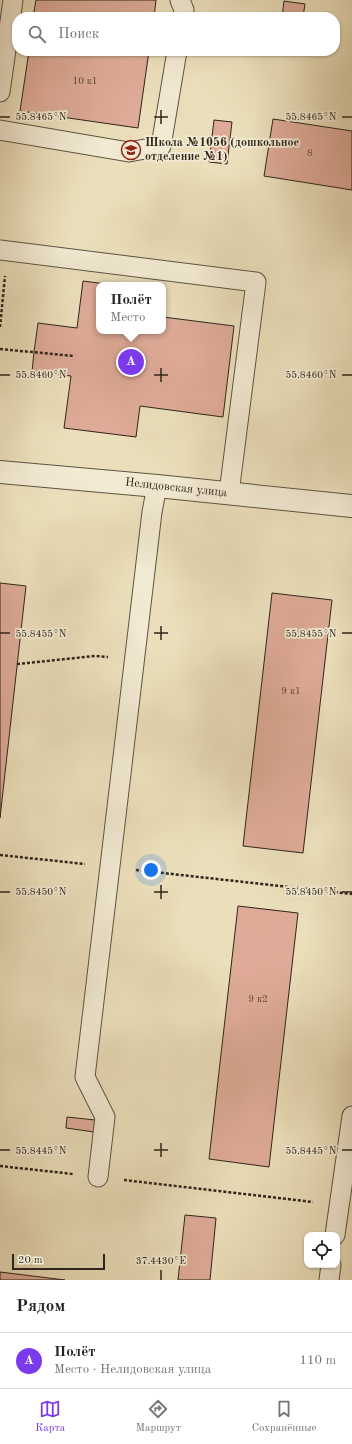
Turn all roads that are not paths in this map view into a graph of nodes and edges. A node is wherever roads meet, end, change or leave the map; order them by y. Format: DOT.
graph roads {
  1 [pos="13,0"];
  2 [pos="180,0"];
  3 [pos="183,12"];
  4 [pos="176,56"];
  5 [pos="0,92"];
  6 [pos="0,130"];
  7 [pos="4,250"];
  8 [pos="0,472"];
  9 [pos="157,486"];
  10 [pos="229,493"];
  11 [pos="352,506"];
  12 [pos="352,1116"];
  13 [pos="349,1164"];
  14 [pos="98,1177"];
  15 [pos="336,1232"];
  16 [pos="331,1268"];
  17 [pos="329,1280"];
  1 -- 5 [label="lane"];
  2 -- 3 [label="lane"];
  4 -- 6 [label="lane"];
  7 -- 10 [label="lane"];
  8 -- 9 [label="street, Нелидовская улица"];
  9 -- 10 [label="street, Нелидовская улица"];
  9 -- 14 [label="lane"];
  10 -- 11 [label="street, Нелидовская улица"];
  12 -- 13 [label="lane"];
  13 -- 15 [label="lane"];
  16 -- 17 [label="lane"];
}
